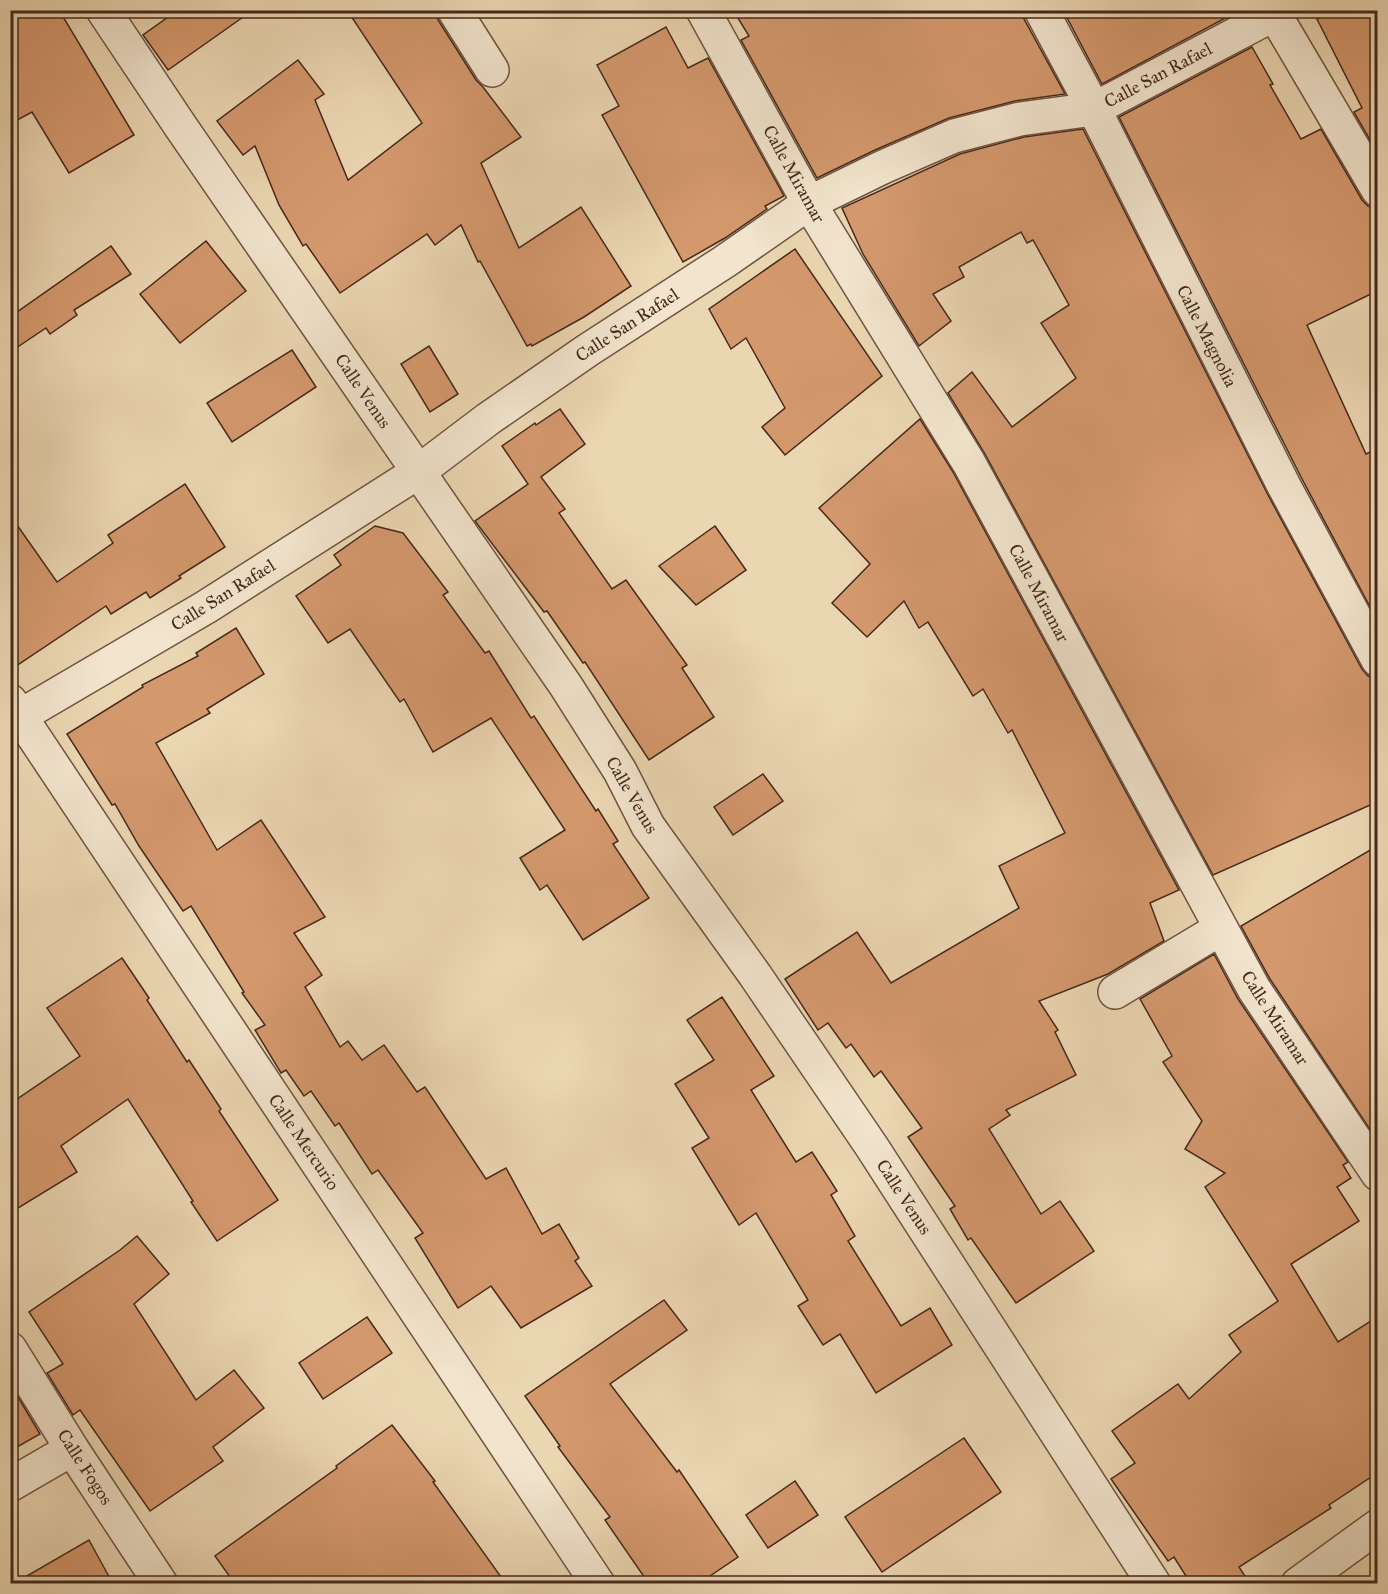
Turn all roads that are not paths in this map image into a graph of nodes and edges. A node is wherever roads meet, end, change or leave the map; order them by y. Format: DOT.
graph roads {
  1 [pos="103,10"];
  2 [pos="454,10"];
  3 [pos="704,10"];
  4 [pos="1041,10"];
  5 [pos="1276,12"];
  6 [pos="492,70"];
  7 [pos="1094,109"];
  8 [pos="1377,190"];
  9 [pos="808,203"];
  10 [pos="418,472"];
  11 [pos="1377,660"];
  12 [pos="14,713"];
  13 [pos="1220,928"];
  14 [pos="1115,992"];
  15 [pos="1377,1174"];
  16 [pos="10,1349"];
  17 [pos="72,1449"];
  18 [pos="10,1485"];
  19 [pos="1377,1526"];
  20 [pos="161,1584"];
  21 [pos="598,1584"];
  22 [pos="1154,1584"];
  23 [pos="1298,1584"];
  1 -- 10 [label="street, Calle Venus"];
  2 -- 6 [label="street"];
  3 -- 9 [label="street, Calle Miramar"];
  4 -- 7 [label="street, Calle Magnolia"];
  5 -- 7 [label="street, Calle San Rafael"];
  5 -- 8 [label="street"];
  7 -- 9 [label="street, Calle San Rafael"];
  7 -- 11 [label="street, Calle Magnolia"];
  9 -- 10 [label="street, Calle San Rafael"];
  9 -- 13 [label="street, Calle Miramar"];
  10 -- 12 [label="street, Calle San Rafael"];
  10 -- 22 [label="street, Calle Venus"];
  12 -- 21 [label="street, Calle Mercurio"];
  13 -- 14 [label="street"];
  13 -- 15 [label="street, Calle Miramar"];
  16 -- 17 [label="street, Calle Fogos"];
  17 -- 18 [label="street"];
  17 -- 20 [label="street, Calle Fogos"];
  19 -- 23 [label="street"];
}
